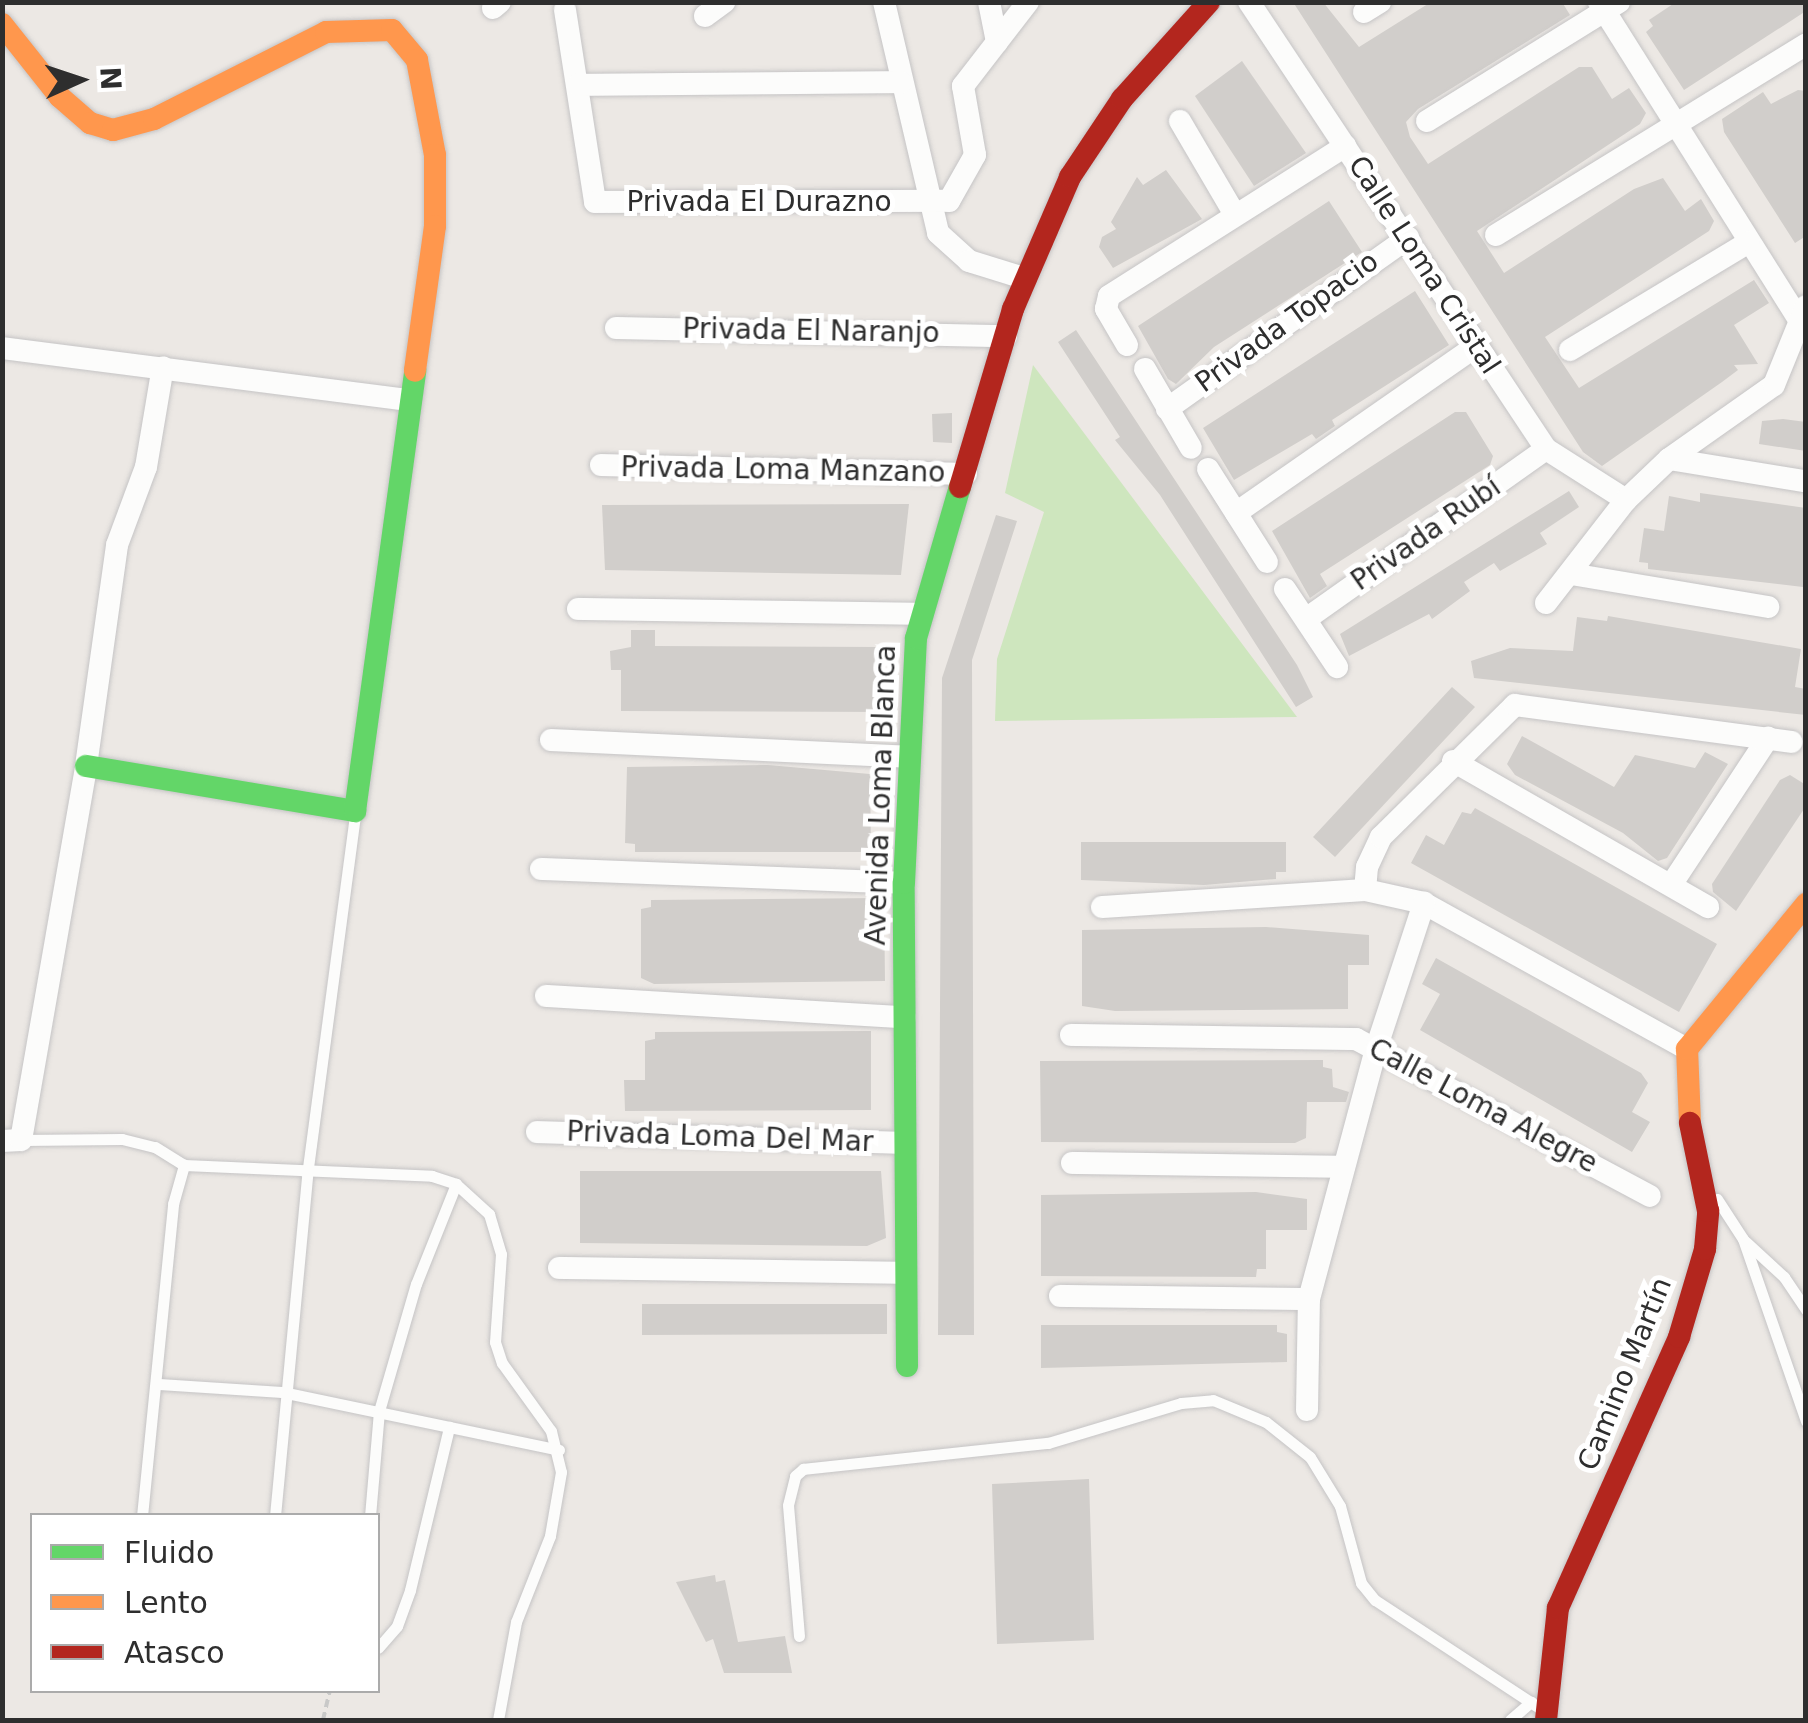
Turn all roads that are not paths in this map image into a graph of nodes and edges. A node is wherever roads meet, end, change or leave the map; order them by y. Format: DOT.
graph roads {
  1 [pos="884,2"];
  2 [pos="989,2"];
  3 [pos="1028,2"];
  4 [pos="1209,2"];
  5 [pos="1249,2"];
  6 [pos="1608,5"];
  7 [pos="565,10"];
  8 [pos="2,24"];
  9 [pos="996,42"];
  10 [pos="1806,44"];
  11 [pos="901,82"];
  12 [pos="578,85"];
  13 [pos="1180,121"];
  14 [pos="1427,121"];
  15 [pos="1676,126"];
  16 [pos="1345,146"];
  17 [pos="928,201"];
  18 [pos="1234,213"];
  19 [pos="1496,235"];
  20 [pos="1408,238"];
  21 [pos="1749,242"];
  22 [pos="1024,278"];
  23 [pos="1802,314"];
  24 [pos="616,328"];
  25 [pos="1006,336"];
  26 [pos="1126,345"];
  27 [pos="1478,345"];
  28 [pos="2,348"];
  29 [pos="1570,350"];
  30 [pos="163,367"];
  31 [pos="1144,369"];
  32 [pos="410,400"];
  33 [pos="1166,408"];
  34 [pos="1191,448"];
  35 [pos="1546,449"];
  36 [pos="1669,459"];
  37 [pos="601,465"];
  38 [pos="1208,469"];
  39 [pos="966,474"];
  40 [pos="1804,482"];
  41 [pos="1626,500"];
  42 [pos="1236,513"];
  43 [pos="1267,562"];
  44 [pos="1570,574"];
  45 [pos="1285,589"];
  46 [pos="1546,602"];
  47 [pos="1768,607"];
  48 [pos="578,609"];
  49 [pos="922,614"];
  50 [pos="1306,619"];
  51 [pos="1337,667"];
  52 [pos="551,740"];
  53 [pos="908,758"];
  54 [pos="1453,760"];
  55 [pos="86,766"];
  56 [pos="356,811"];
  57 [pos="540,869"];
  58 [pos="1366,878"];
  59 [pos="1673,882"];
  60 [pos="904,883"];
  61 [pos="1424,902"];
  62 [pos="1806,904"];
  63 [pos="1102,907"];
  64 [pos="1708,907"];
  65 [pos="546,996"];
  66 [pos="904,1018"];
  67 [pos="1070,1035"];
  68 [pos="1377,1046"];
  69 [pos="1687,1049"];
  70 [pos="537,1132"];
  71 [pos="12,1141"];
  72 [pos="904,1143"];
  73 [pos="1072,1163"];
  74 [pos="184,1166"];
  75 [pos="1344,1167"];
  76 [pos="306,1175"];
  77 [pos="1703,1179"];
  78 [pos="456,1184"];
  79 [pos="1650,1196"];
  80 [pos="1744,1239"];
  81 [pos="559,1268"];
  82 [pos="904,1273"];
  83 [pos="1060,1296"];
  84 [pos="1309,1300"];
  85 [pos="1806,1310"];
  86 [pos="907,1366"];
  87 [pos="159,1384"];
  88 [pos="282,1392"];
  89 [pos="1307,1410"];
  90 [pos="379,1411"];
  91 [pos="1806,1421"];
  92 [pos="449,1428"];
  93 [pos="560,1450"];
  94 [pos="142,1513"];
  95 [pos="275,1513"];
  96 [pos="370,1513"];
  97 [pos="799,1636"];
  98 [pos="380,1646"];
  99 [pos="1541,1712"];
  100 [pos="498,1720"];
  101 [pos="1510,1720"];
  1 -- 11 [label="street"];
  2 -- 9 [label="street"];
  3 -- 9 [label="street"];
  4 -- 22 [label="street, Avenida Loma Blanca"];
  5 -- 16 [label="street, Calle Loma Cristal"];
  6 -- 14 [label="street"];
  6 -- 15 [label="street"];
  7 -- 12 [label="street"];
  8 -- 32 [label="street"];
  9 -- 17 [label="street"];
  10 -- 15 [label="street"];
  11 -- 12 [label="street"];
  11 -- 17 [label="street"];
  12 -- 17 [label="street, Privada El Durazno"];
  13 -- 18 [label="street"];
  15 -- 19 [label="street"];
  15 -- 21 [label="street"];
  16 -- 18 [label="street"];
  16 -- 20 [label="street, Calle Loma Cristal"];
  17 -- 22 [label="street"];
  18 -- 26 [label="street"];
  20 -- 27 [label="street, Calle Loma Cristal"];
  20 -- 33 [label="street, Privada Topacio"];
  21 -- 23 [label="street"];
  21 -- 29 [label="street"];
  22 -- 25 [label="street, Avenida Loma Blanca"];
  23 -- 36 [label="street"];
  24 -- 25 [label="street, Privada El Naranjo"];
  25 -- 39 [label="street, Avenida Loma Blanca"];
  27 -- 35 [label="street, Calle Loma Cristal"];
  27 -- 42 [label="street"];
  28 -- 30 [label="street"];
  30 -- 32 [label="street"];
  30 -- 55 [label="street"];
  31 -- 33 [label="street"];
  32 -- 56 [label="street"];
  33 -- 34 [label="street"];
  35 -- 41 [label="street, Calle Loma Cristal"];
  35 -- 50 [label="street, Privada Rubí"];
  36 -- 40 [label="street"];
  36 -- 41 [label="street"];
  37 -- 39 [label="street, Privada Loma Manzano"];
  38 -- 42 [label="street"];
  39 -- 49 [label="street, Avenida Loma Blanca"];
  41 -- 44 [label="street"];
  42 -- 43 [label="street"];
  44 -- 46 [label="street"];
  44 -- 47 [label="street"];
  45 -- 50 [label="street"];
  48 -- 49 [label="street"];
  49 -- 53 [label="street, Avenida Loma Blanca"];
  50 -- 51 [label="street"];
  52 -- 53 [label="street"];
  53 -- 60 [label="street, Avenida Loma Blanca"];
  54 -- 58 [label="street"];
  54 -- 59 [label="street"];
  54 -- 59 [label="street"];
  55 -- 56 [label="street"];
  55 -- 71 [label="street"];
  56 -- 76 [label="lane"];
  57 -- 60 [label="street"];
  58 -- 61 [label="street"];
  58 -- 63 [label="street"];
  59 -- 64 [label="street"];
  60 -- 66 [label="street, Avenida Loma Blanca"];
  61 -- 68 [label="street"];
  61 -- 69 [label="street"];
  62 -- 69 [label="street"];
  65 -- 66 [label="street"];
  66 -- 72 [label="street, Avenida Loma Blanca"];
  67 -- 68 [label="street, Calle Loma Alegre"];
  68 -- 75 [label="street"];
  68 -- 79 [label="street, Calle Loma Alegre"];
  69 -- 77 [label="street, Camino Martín"];
  70 -- 72 [label="street, Privada Loma Del Mar"];
  71 -- 74 [label="lane"];
  72 -- 82 [label="street, Avenida Loma Blanca"];
  73 -- 75 [label="street"];
  74 -- 76 [label="lane"];
  74 -- 87 [label="lane"];
  75 -- 84 [label="street"];
  76 -- 78 [label="lane"];
  76 -- 88 [label="lane"];
  77 -- 80 [label="lane"];
  77 -- 99 [label="street, Camino Martín"];
  78 -- 90 [label="lane"];
  78 -- 93 [label="lane"];
  80 -- 85 [label="lane"];
  80 -- 91 [label="lane"];
  81 -- 82 [label="street"];
  82 -- 86 [label="street, Avenida Loma Blanca"];
  83 -- 84 [label="street"];
  84 -- 89 [label="street"];
  87 -- 88 [label="lane"];
  87 -- 94 [label="lane"];
  88 -- 90 [label="lane"];
  88 -- 95 [label="lane"];
  90 -- 92 [label="lane"];
  90 -- 96 [label="lane"];
  92 -- 93 [label="lane"];
  92 -- 98 [label="lane"];
  93 -- 100 [label="lane"];
  97 -- 99 [label="lane"];
  99 -- 101 [label="lane"];
}
